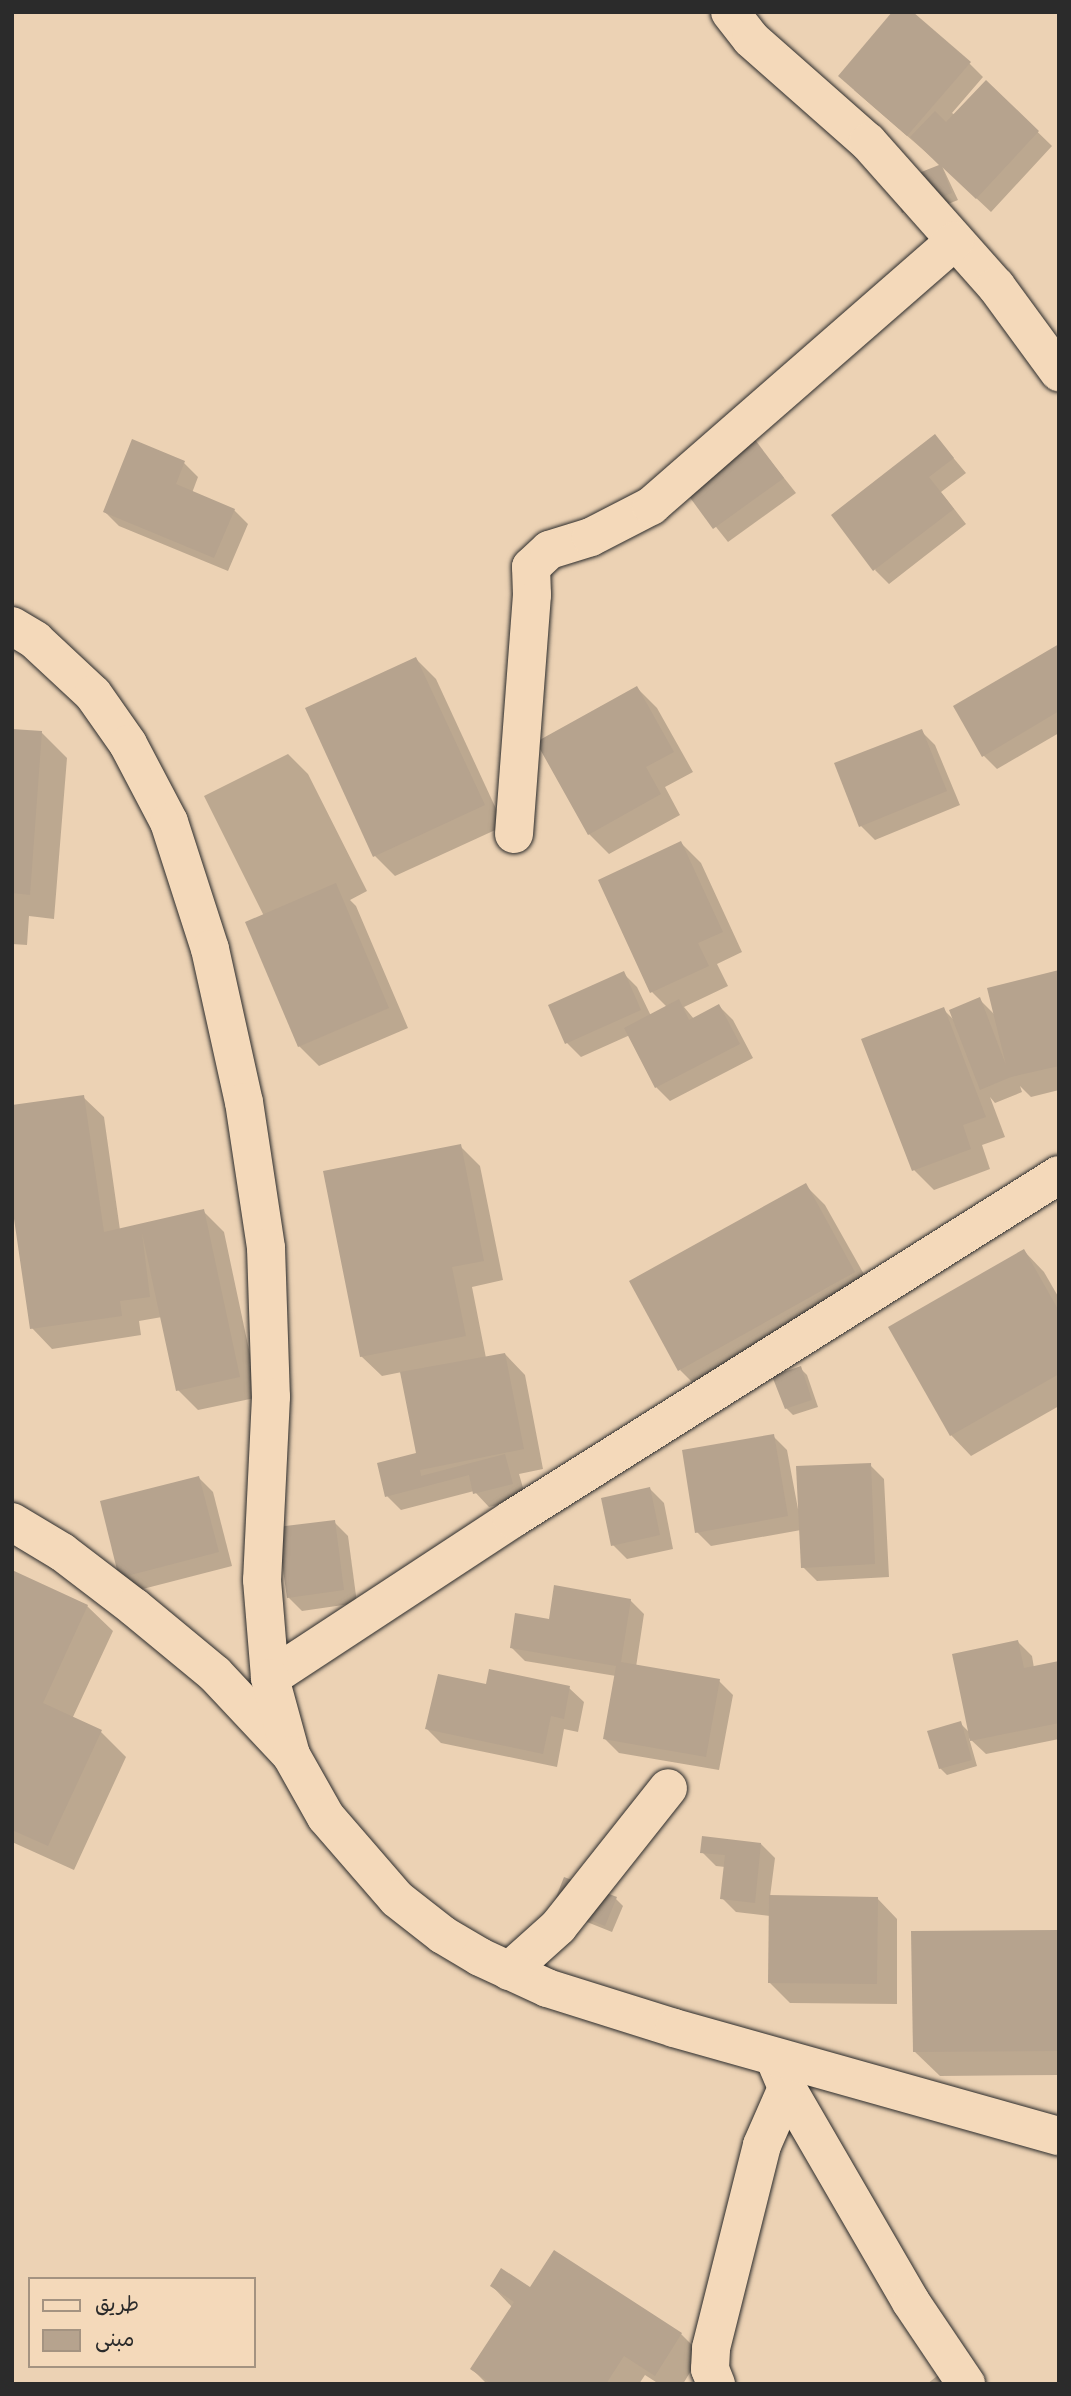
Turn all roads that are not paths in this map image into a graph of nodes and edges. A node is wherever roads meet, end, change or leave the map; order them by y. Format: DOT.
graph roads {
  1 [pos="730,12"];
  2 [pos="955,241"];
  3 [pos="1059,372"];
  4 [pos="12,626"];
  5 [pos="514,834"];
  6 [pos="1059,1175"];
  7 [pos="12,1522"];
  8 [pos="270,1678"];
  9 [pos="291,1755"];
  10 [pos="668,1788"];
  11 [pos="509,1970"];
  12 [pos="781,2072"];
  13 [pos="1059,2136"];
  14 [pos="716,2384"];
  15 [pos="966,2384"];
  1 -- 2 [label="street"];
  2 -- 3 [label="street"];
  2 -- 5 [label="street"];
  4 -- 8 [label="street"];
  6 -- 8 [label="street"];
  7 -- 9 [label="street"];
  8 -- 9 [label="street"];
  9 -- 11 [label="street"];
  10 -- 11 [label="street"];
  11 -- 12 [label="street"];
  12 -- 13 [label="street"];
  12 -- 14 [label="street"];
  12 -- 15 [label="street"];
}
